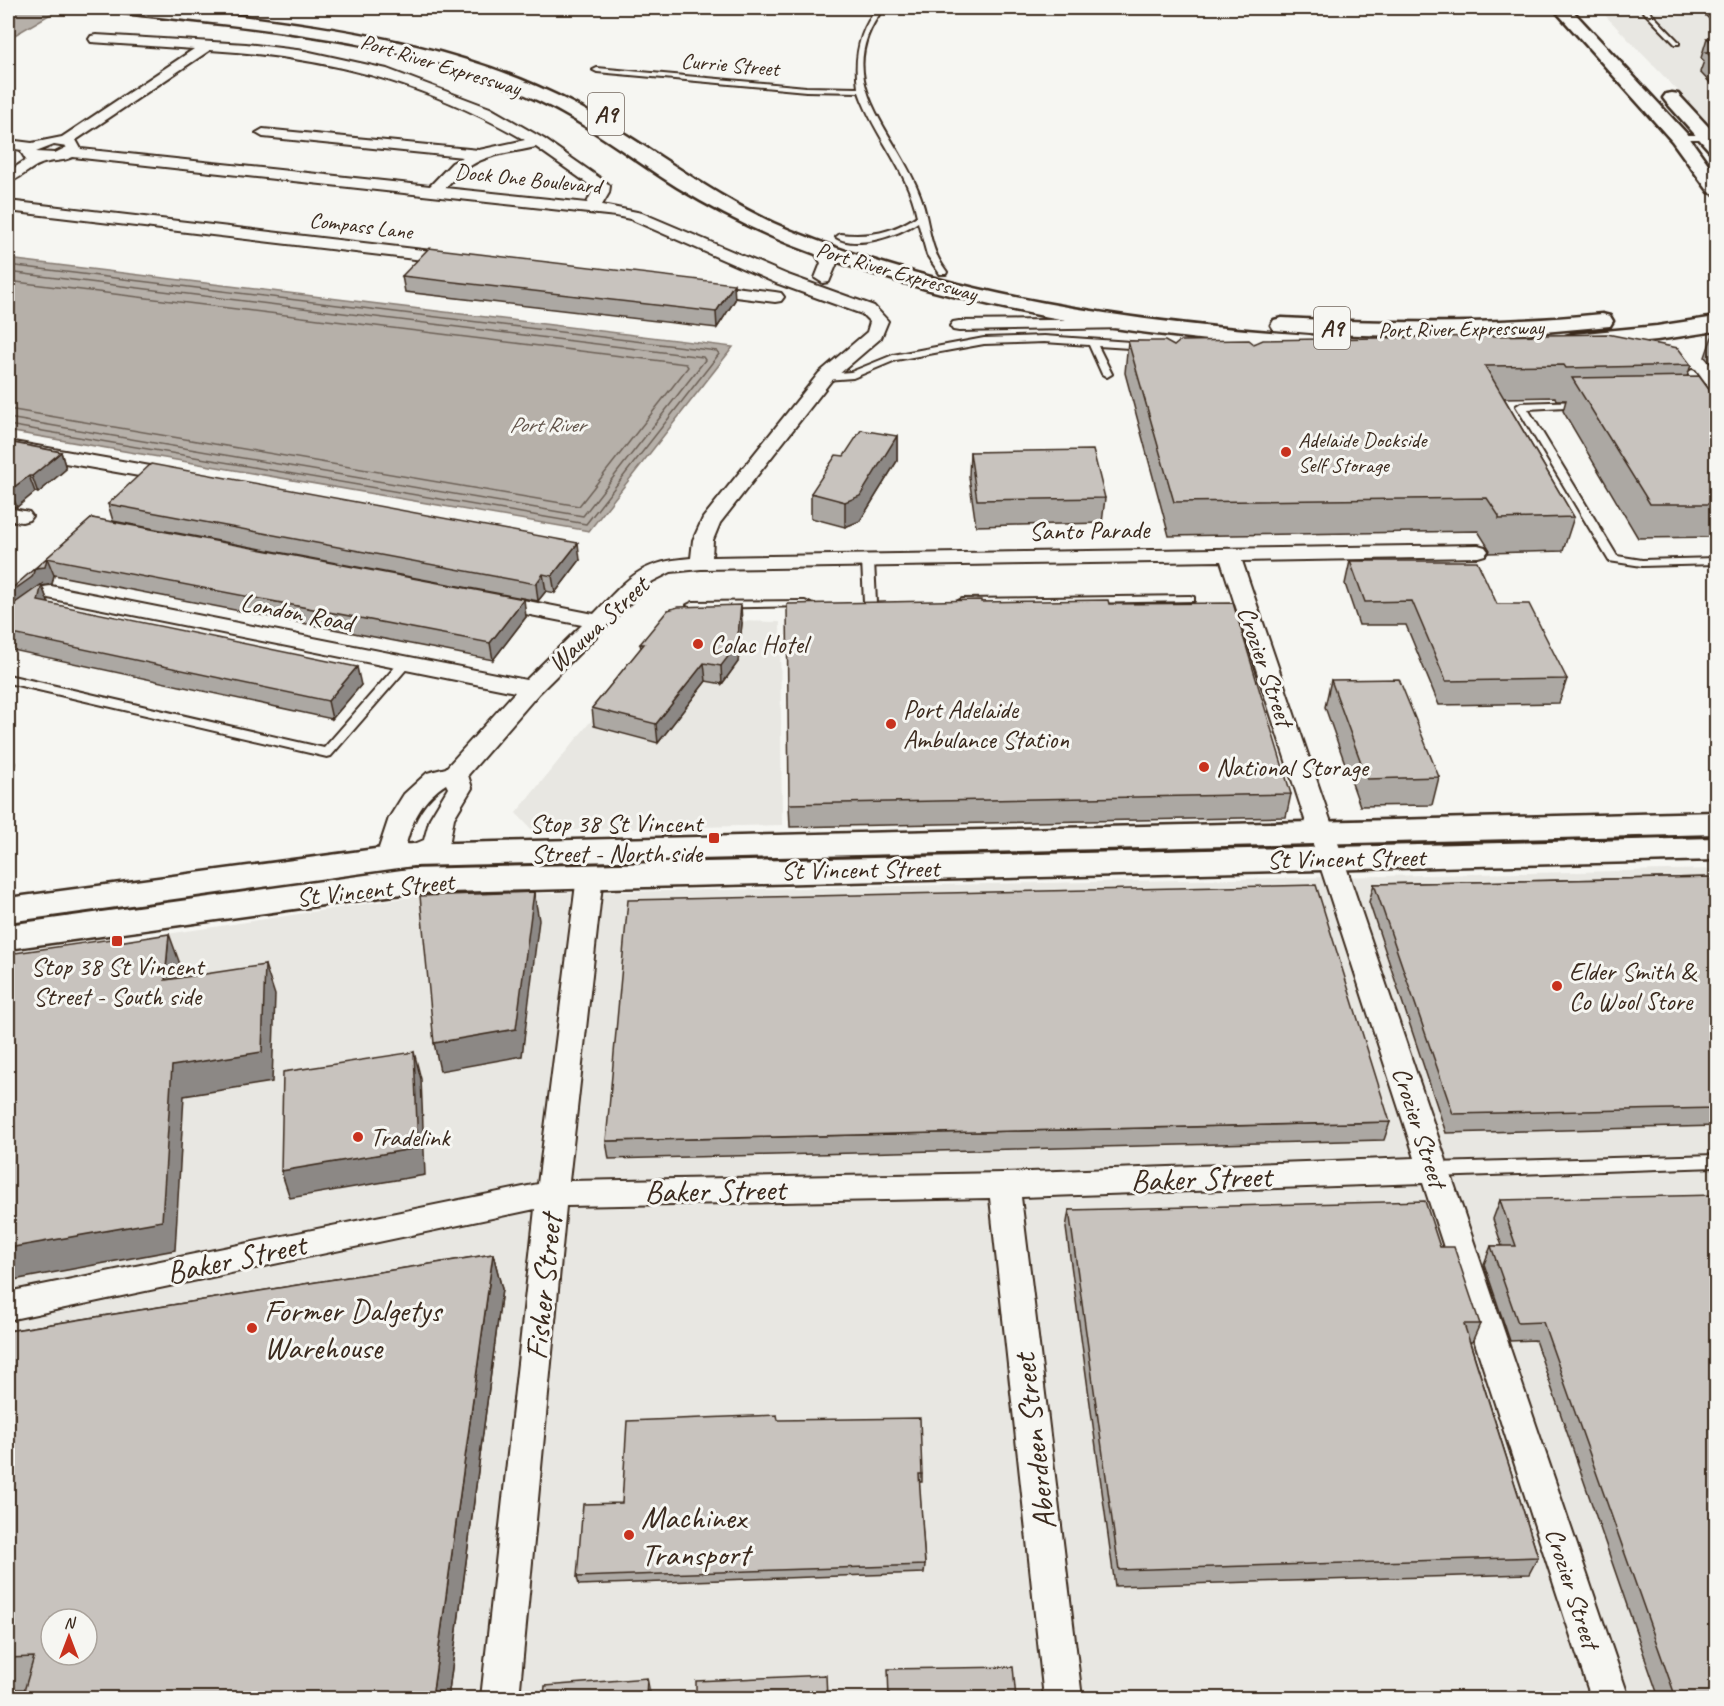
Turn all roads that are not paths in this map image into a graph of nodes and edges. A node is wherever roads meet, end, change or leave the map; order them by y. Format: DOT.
graph roads {
  1 [pos="123,8"];
  2 [pos="182,8"];
  3 [pos="881,8"];
  4 [pos="1562,8"];
  5 [pos="1643,8"];
  6 [pos="232,17"];
  7 [pos="96,39"];
  8 [pos="1677,43"];
  9 [pos="207,46"];
  10 [pos="597,70"];
  11 [pos="1660,85"];
  12 [pos="860,90"];
  13 [pos="263,133"];
  14 [pos="1679,137"];
  15 [pos="1714,140"];
  16 [pos="540,142"];
  17 [pos="8,144"];
  18 [pos="68,146"];
  19 [pos="35,153"];
  20 [pos="479,154"];
  21 [pos="8,178"];
  22 [pos="1716,188"];
  23 [pos="434,191"];
  24 [pos="8,206"];
  25 [pos="592,208"];
  26 [pos="921,217"];
  27 [pos="840,237"];
  28 [pos="821,250"];
  29 [pos="475,261"];
  30 [pos="745,264"];
  31 [pos="943,272"];
  32 [pos="823,278"];
  33 [pos="690,286"];
  34 [pos="709,289"];
  35 [pos="775,297"];
  36 [pos="1716,304"];
  37 [pos="1124,324"];
  38 [pos="1716,324"];
  39 [pos="960,326"];
  40 [pos="1092,342"];
  41 [pos="1155,347"];
  42 [pos="1692,373"];
  43 [pos="1107,374"];
  44 [pos="825,377"];
  45 [pos="1710,402"];
  46 [pos="1589,404"];
  47 [pos="8,447"];
  48 [pos="156,473"];
  49 [pos="1478,550"];
  50 [pos="1229,555"];
  51 [pos="868,560"];
  52 [pos="1716,561"];
  53 [pos="701,563"];
  54 [pos="47,595"];
  55 [pos="471,597"];
  56 [pos="1190,599"];
  57 [pos="953,602"];
  58 [pos="823,603"];
  59 [pos="870,603"];
  60 [pos="693,605"];
  61 [pos="598,621"];
  62 [pos="406,662"];
  63 [pos="8,679"];
  64 [pos="531,688"];
  65 [pos="454,774"];
  66 [pos="1716,823"];
  67 [pos="1326,845"];
  68 [pos="1716,849"];
  69 [pos="411,868"];
  70 [pos="590,876"];
  71 [pos="8,910"];
  72 [pos="8,937"];
  73 [pos="1716,1161"];
  74 [pos="1434,1170"];
  75 [pos="1004,1185"];
  76 [pos="552,1194"];
  77 [pos="8,1306"];
  78 [pos="500,1698"];
  79 [pos="1063,1698"];
  80 [pos="1610,1698"];
  1 -- 6 [label="main road, Port River Expressway / A9"];
  2 -- 6 [label="main road, Port River Expressway / A9"];
  3 -- 12 [label="lane"];
  4 -- 14 [label="main road"];
  5 -- 8 [label="lane"];
  6 -- 27 [label="main road, Port River Expressway / A9"];
  6 -- 28 [label="main road, Port River Expressway / A9"];
  7 -- 9 [label="street"];
  9 -- 16 [label="street"];
  9 -- 18 [label="street"];
  10 -- 12 [label="lane, Currie Street"];
  11 -- 15 [label="main road"];
  12 -- 26 [label="lane"];
  13 -- 20 [label="street"];
  14 -- 15 [label="lane"];
  14 -- 22 [label="main road"];
  16 -- 20 [label="street"];
  16 -- 25 [label="street"];
  17 -- 19 [label="street"];
  18 -- 19 [label="street"];
  18 -- 23 [label="street, Dock One Boulevard"];
  19 -- 21 [label="street"];
  20 -- 23 [label="street"];
  23 -- 25 [label="street, Dock One Boulevard"];
  24 -- 29 [label="street, Compass Lane"];
  25 -- 30 [label="street, Dock One Boulevard"];
  26 -- 27 [label="lane"];
  26 -- 31 [label="lane"];
  27 -- 31 [label="main road, Port River Expressway / A9"];
  28 -- 32 [label="street"];
  28 -- 37 [label="main road, Port River Expressway / A9"];
  30 -- 34 [label="street"];
  30 -- 44 [label="street, Dock One Boulevard"];
  31 -- 36 [label="main road, Port River Expressway / A9"];
  33 -- 34 [label="street"];
  34 -- 35 [label="street"];
  37 -- 38 [label="main road, Port River Expressway / A9"];
  37 -- 39 [label="street"];
  40 -- 41 [label="lane"];
  40 -- 43 [label="lane"];
  40 -- 44 [label="lane"];
  42 -- 45 [label="lane"];
  44 -- 53 [label="street"];
  46 -- 52 [label="lane"];
  47 -- 48 [label="street"];
  49 -- 50 [label="street, Santo Parade"];
  50 -- 51 [label="street, Santo Parade"];
  50 -- 67 [label="street, Crozier Street"];
  51 -- 53 [label="street, Santo Parade"];
  51 -- 59 [label="lane"];
  53 -- 61 [label="street, Wauwa Street"];
  54 -- 62 [label="street, London Road"];
  55 -- 61 [label="street"];
  56 -- 57 [label="lane"];
  58 -- 60 [label="lane"];
  61 -- 64 [label="street, Wauwa Street"];
  62 -- 63 [label="lane"];
  62 -- 64 [label="street, London Road"];
  64 -- 65 [label="street, Wauwa Street"];
  65 -- 69 [label="street"];
  65 -- 69 [label="street, Wauwa Street"];
  66 -- 67 [label="main road, St Vincent Street"];
  67 -- 68 [label="main road, St Vincent Street"];
  67 -- 69 [label="main road, St Vincent Street"];
  67 -- 70 [label="main road, St Vincent Street"];
  67 -- 74 [label="street, Crozier Street"];
  69 -- 70 [label="main road, St Vincent Street"];
  69 -- 71 [label="main road, St Vincent Street"];
  69 -- 72 [label="main road, St Vincent Street"];
  70 -- 76 [label="street, Fisher Street"];
  73 -- 74 [label="lane"];
  74 -- 75 [label="street, Baker Street"];
  74 -- 80 [label="street, Crozier Street"];
  75 -- 76 [label="street, Baker Street"];
  75 -- 79 [label="street, Aberdeen Street"];
  76 -- 77 [label="street, Baker Street"];
  76 -- 78 [label="street, Fisher Street"];
}
